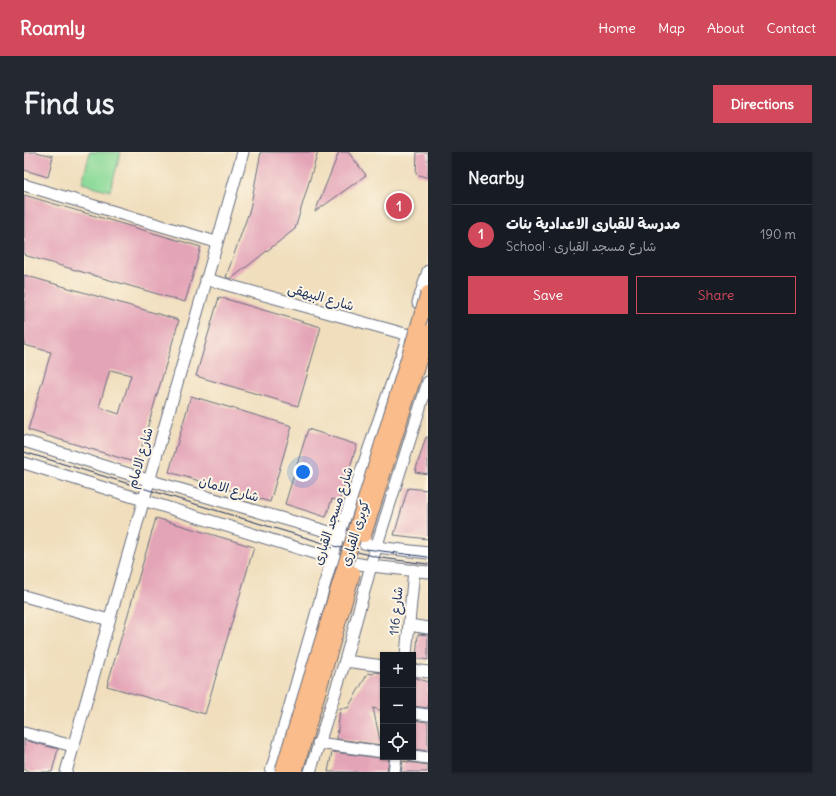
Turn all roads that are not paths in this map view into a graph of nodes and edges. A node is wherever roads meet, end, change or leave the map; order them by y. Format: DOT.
graph roads {
  1 [pos="241,153"];
  2 [pos="24,185"];
  3 [pos="216,242"];
  4 [pos="428,271"];
  5 [pos="206,278"];
  6 [pos="428,293"];
  7 [pos="428,332"];
  8 [pos="408,336"];
  9 [pos="428,339"];
  10 [pos="428,382"];
  11 [pos="24,441"];
  12 [pos="24,463"];
  13 [pos="148,480"];
  14 [pos="143,500"];
  15 [pos="340,535"];
  16 [pos="376,547"];
  17 [pos="428,553"];
  18 [pos="333,559"];
  19 [pos="371,566"];
  20 [pos="414,570"];
  21 [pos="428,572"];
  22 [pos="24,596"];
  23 [pos="109,620"];
  24 [pos="409,625"];
  25 [pos="428,628"];
  26 [pos="406,652"];
  27 [pos="345,661"];
  28 [pos="380,666"];
  29 [pos="416,670"];
  30 [pos="428,672"];
  31 [pos="416,714"];
  32 [pos="428,715"];
  33 [pos="24,733"];
  34 [pos="318,743"];
  35 [pos="73,746"];
  36 [pos="380,752"];
  37 [pos="416,756"];
  38 [pos="428,758"];
  39 [pos="396,760"];
  40 [pos="66,772"];
  41 [pos="271,772"];
  42 [pos="282,772"];
  43 [pos="295,772"];
  44 [pos="310,772"];
  45 [pos="394,772"];
  1 -- 3 [label="street, شارع الامام"];
  2 -- 3 [label="street"];
  3 -- 5 [label="street, شارع الامام"];
  4 -- 8 [label="street, شارع مسجد القبارى"];
  5 -- 8 [label="street, شارع البيهقى"];
  5 -- 13 [label="street, شارع الامام"];
  6 -- 42 [label="main road, كوبرى القبارى, bridge"];
  7 -- 43 [label="main road, كوبرى القبارى, bridge"];
  8 -- 9 [label="street, شارع البيهقى"];
  8 -- 15 [label="street, شارع مسجد القبارى"];
  10 -- 16 [label="street"];
  11 -- 13 [label="street, شارع الامان"];
  12 -- 14 [label="street"];
  13 -- 14 [label="street, شارع الامام"];
  13 -- 15 [label="street, شارع الامان"];
  14 -- 18 [label="street"];
  14 -- 23 [label="street, شارع الامام"];
  15 -- 16 [label="street, شارع الامان"];
  15 -- 18 [label="street, شارع مسجد القبارى"];
  16 -- 17 [label="street, شارع الامان"];
  16 -- 19 [label="street"];
  18 -- 19 [label="street"];
  18 -- 41 [label="street, شارع مسجد القبارى"];
  19 -- 20 [label="street"];
  19 -- 27 [label="street"];
  20 -- 21 [label="street"];
  20 -- 24 [label="street, شارع 116"];
  22 -- 23 [label="street"];
  23 -- 35 [label="street, شارع الامام"];
  24 -- 25 [label="street"];
  24 -- 26 [label="street, شارع 116"];
  27 -- 28 [label="street"];
  27 -- 34 [label="street"];
  29 -- 30 [label="street"];
  31 -- 32 [label="street"];
  33 -- 35 [label="street"];
  34 -- 36 [label="street"];
  34 -- 44 [label="street"];
  35 -- 40 [label="street, شارع الامام"];
  37 -- 38 [label="street"];
  39 -- 45 [label="street"];
}
